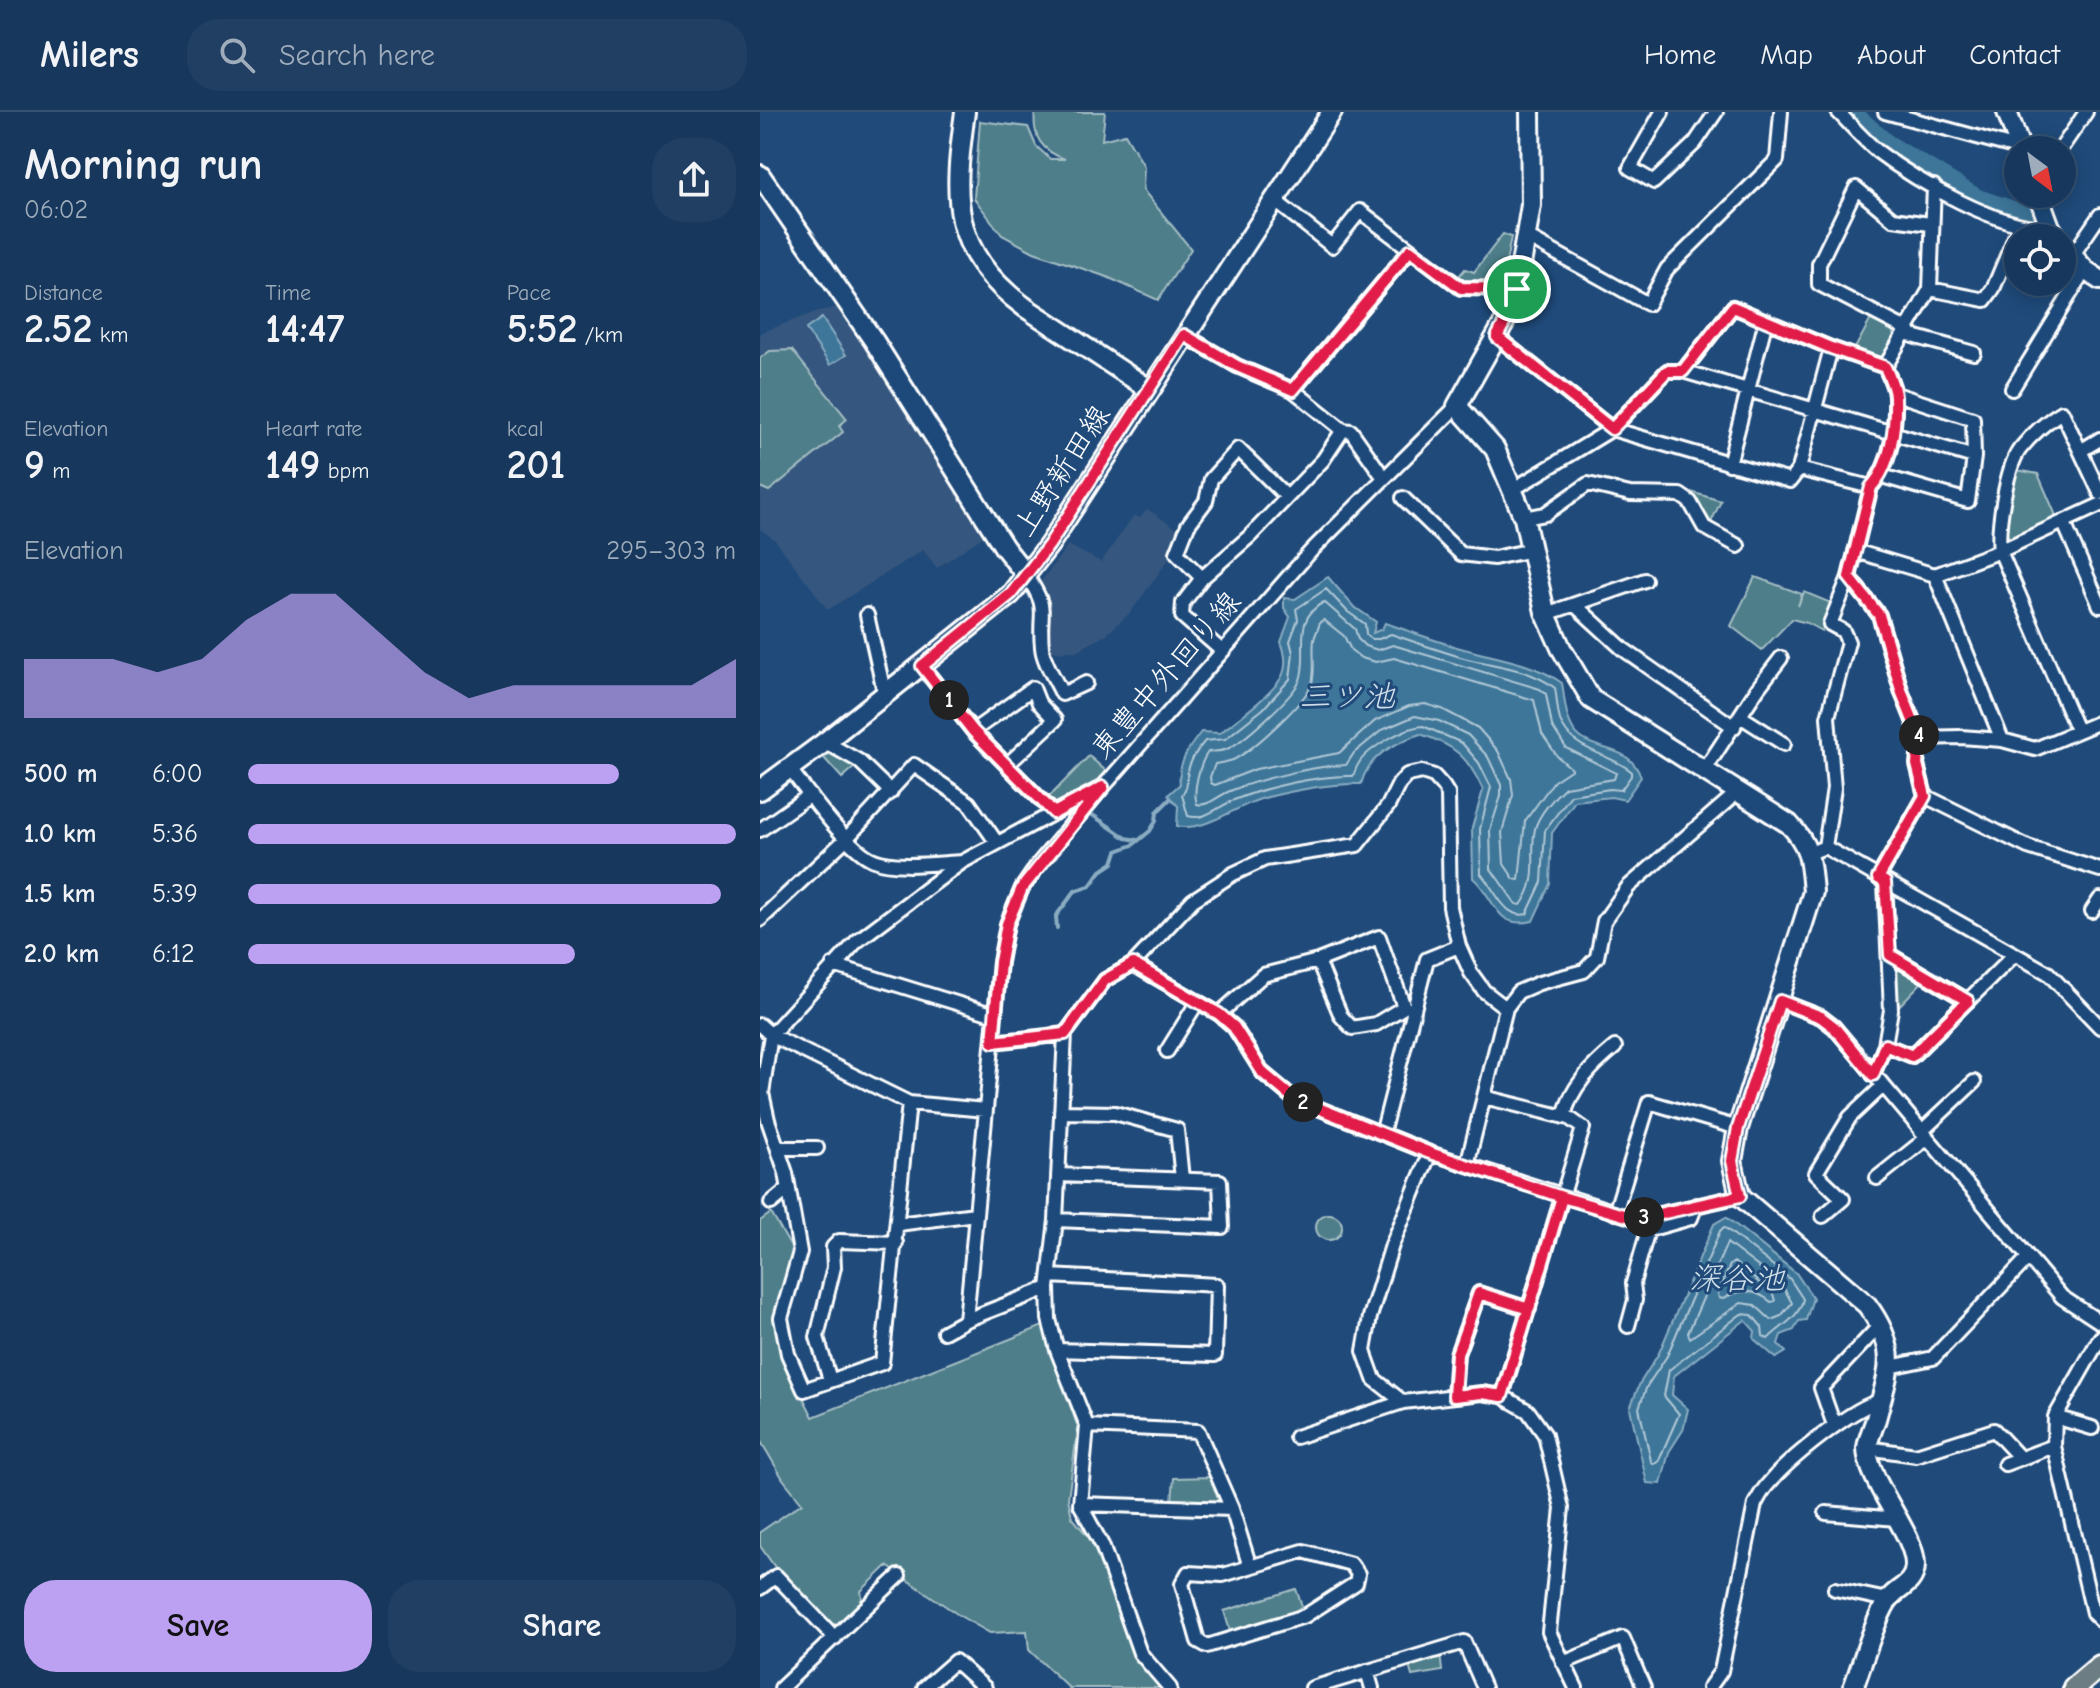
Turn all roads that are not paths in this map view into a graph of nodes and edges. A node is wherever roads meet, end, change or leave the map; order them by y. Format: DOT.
graph roads {
  1 [pos="965,112"];
  2 [pos="1332,112"];
  3 [pos="1530,112"];
  4 [pos="1662,112"];
  5 [pos="1716,112"];
  6 [pos="1781,112"];
  7 [pos="1838,112"];
  8 [pos="1885,112"];
  9 [pos="2007,112"];
  10 [pos="2086,112"];
  11 [pos="2016,136"];
  12 [pos="2070,136"];
  13 [pos="2004,145"];
  14 [pos="760,177"];
  15 [pos="1934,186"];
  16 [pos="1273,199"];
  17 [pos="2100,215"];
  18 [pos="1930,224"];
  19 [pos="2017,224"];
  20 [pos="1527,237"];
  21 [pos="1410,250"];
  22 [pos="2080,262"];
  23 [pos="2004,263"];
  24 [pos="1517,289"];
  25 [pos="1930,289"];
  26 [pos="1766,320"];
  27 [pos="1906,329"];
  28 [pos="1184,335"];
  29 [pos="1497,337"];
  30 [pos="1831,348"];
  31 [pos="1974,353"];
  32 [pos="1885,367"];
  33 [pos="1683,371"];
  34 [pos="1149,389"];
  35 [pos="2012,389"];
  36 [pos="1293,390"];
  37 [pos="1748,390"];
  38 [pos="1896,394"];
  39 [pos="1457,406"];
  40 [pos="1813,410"];
  41 [pos="1612,429"];
  42 [pos="1343,430"];
  43 [pos="1892,432"];
  44 [pos="2100,439"];
  45 [pos="2082,450"];
  46 [pos="1974,457"];
  47 [pos="1729,464"];
  48 [pos="1799,469"];
  49 [pos="1882,476"];
  50 [pos="1384,478"];
  51 [pos="1871,487"];
  52 [pos="1512,490"];
  53 [pos="2100,493"];
  54 [pos="1287,497"];
  55 [pos="1403,498"];
  56 [pos="2100,505"];
  57 [pos="1524,518"];
  58 [pos="2064,523"];
  59 [pos="1738,546"];
  60 [pos="1532,550"];
  61 [pos="1855,551"];
  62 [pos="2000,551"];
  63 [pos="1026,575"];
  64 [pos="1935,575"];
  65 [pos="1849,577"];
  66 [pos="1202,578"];
  67 [pos="1645,580"];
  68 [pos="1575,605"];
  69 [pos="2100,606"];
  70 [pos="1545,612"];
  71 [pos="867,615"];
  72 [pos="1222,651"];
  73 [pos="1781,658"];
  74 [pos="922,666"];
  75 [pos="1086,683"];
  76 [pos="885,696"];
  77 [pos="1737,721"];
  78 [pos="2100,722"];
  79 [pos="2077,730"];
  80 [pos="973,731"];
  81 [pos="1920,738"];
  82 [pos="2002,740"];
  83 [pos="825,742"];
  84 [pos="1784,744"];
  85 [pos="1008,764"];
  86 [pos="789,768"];
  87 [pos="1704,771"];
  88 [pos="1103,787"];
  89 [pos="760,790"];
  90 [pos="1739,791"];
  91 [pos="891,792"];
  92 [pos="810,795"];
  93 [pos="1925,796"];
  94 [pos="1054,813"];
  95 [pos="760,830"];
  96 [pos="847,838"];
  97 [pos="997,843"];
  98 [pos="1817,850"];
  99 [pos="962,862"];
  100 [pos="2100,870"];
  101 [pos="1881,880"];
  102 [pos="2100,899"];
  103 [pos="2092,911"];
  104 [pos="760,920"];
  105 [pos="1459,946"];
  106 [pos="2015,954"];
  107 [pos="1890,955"];
  108 [pos="1318,961"];
  109 [pos="1133,964"];
  110 [pos="833,965"];
  111 [pos="1198,1001"];
  112 [pos="1780,1001"];
  113 [pos="1968,1001"];
  114 [pos="1506,1008"];
  115 [pos="1219,1014"];
  116 [pos="995,1015"];
  117 [pos="760,1025"];
  118 [pos="2100,1027"];
  119 [pos="1065,1034"];
  120 [pos="771,1035"];
  121 [pos="993,1042"];
  122 [pos="1885,1045"];
  123 [pos="1615,1047"];
  124 [pos="1167,1051"];
  125 [pos="1873,1075"];
  126 [pos="1974,1082"];
  127 [pos="1883,1086"];
  128 [pos="761,1093"];
  129 [pos="1484,1097"];
  130 [pos="909,1103"];
  131 [pos="985,1110"];
  132 [pos="1061,1112"];
  133 [pos="1564,1117"];
  134 [pos="764,1125"];
  135 [pos="1738,1128"];
  136 [pos="1382,1134"];
  137 [pos="1924,1135"];
  138 [pos="778,1148"];
  139 [pos="817,1148"];
  140 [pos="1430,1153"];
  141 [pos="1467,1165"];
  142 [pos="1058,1175"];
  143 [pos="1877,1178"];
  144 [pos="1182,1179"];
  145 [pos="788,1189"];
  146 [pos="1740,1196"];
  147 [pos="1562,1197"];
  148 [pos="771,1203"];
  149 [pos="1696,1205"];
  150 [pos="1615,1213"];
  151 [pos="975,1214"];
  152 [pos="1823,1216"];
  153 [pos="1056,1220"];
  154 [pos="898,1224"];
  155 [pos="896,1243"];
  156 [pos="2028,1258"];
  157 [pos="1049,1282"];
  158 [pos="1529,1309"];
  159 [pos="966,1320"];
  160 [pos="2100,1322"];
  161 [pos="1881,1324"];
  162 [pos="1628,1326"];
  163 [pos="944,1332"];
  164 [pos="2100,1338"];
  165 [pos="1057,1350"];
  166 [pos="1890,1367"];
  167 [pos="830,1380"];
  168 [pos="1454,1396"];
  169 [pos="1502,1396"];
  170 [pos="1881,1401"];
  171 [pos="1403,1402"];
  172 [pos="2055,1417"];
  173 [pos="1834,1425"];
  174 [pos="1087,1426"];
  175 [pos="2092,1428"];
  176 [pos="1296,1437"];
  177 [pos="2054,1446"];
  178 [pos="1867,1448"];
  179 [pos="2020,1458"];
  180 [pos="2005,1464"];
  181 [pos="1080,1504"];
  182 [pos="1232,1509"];
  183 [pos="1826,1513"];
  184 [pos="1897,1519"];
  185 [pos="1250,1567"];
  186 [pos="899,1576"];
  187 [pos="760,1588"];
  188 [pos="1835,1589"];
  189 [pos="1887,1600"];
  190 [pos="2100,1620"];
  191 [pos="835,1638"];
  192 [pos="1563,1663"];
  193 [pos="2100,1666"];
  194 [pos="1367,1671"];
  195 [pos="781,1688"];
  196 [pos="924,1688"];
  197 [pos="985,1688"];
  198 [pos="1170,1688"];
  199 [pos="1312,1688"];
  200 [pos="1372,1688"];
  201 [pos="1484,1688"];
  202 [pos="1576,1688"];
  203 [pos="1644,1688"];
  204 [pos="1709,1688"];
  205 [pos="1853,1688"];
  206 [pos="2074,1688"];
  1 -- 34 [label="street"];
  2 -- 16 [label="street, 上野新田線"];
  3 -- 20 [label="street"];
  4 -- 5 [label="street"];
  6 -- 20 [label="street"];
  7 -- 15 [label="street"];
  8 -- 13 [label="street"];
  9 -- 11 [label="street"];
  10 -- 12 [label="street"];
  14 -- 63 [label="street"];
  15 -- 18 [label="street"];
  15 -- 19 [label="street"];
  16 -- 21 [label="street"];
  16 -- 28 [label="street, 上野新田線"];
  17 -- 22 [label="street"];
  18 -- 25 [label="street"];
  18 -- 27 [label="street"];
  20 -- 24 [label="street"];
  21 -- 24 [label="street"];
  21 -- 36 [label="street"];
  22 -- 35 [label="street"];
  23 -- 25 [label="street"];
  24 -- 29 [label="street"];
  25 -- 27 [label="street"];
  26 -- 30 [label="street"];
  26 -- 33 [label="street"];
  26 -- 37 [label="street"];
  27 -- 31 [label="street"];
  27 -- 32 [label="street"];
  28 -- 34 [label="street, 上野新田線"];
  28 -- 36 [label="street"];
  29 -- 39 [label="street"];
  29 -- 41 [label="street"];
  30 -- 32 [label="street"];
  30 -- 40 [label="street"];
  32 -- 38 [label="street"];
  33 -- 37 [label="street"];
  33 -- 41 [label="street"];
  34 -- 63 [label="street, 上野新田線"];
  36 -- 42 [label="street"];
  37 -- 40 [label="street"];
  37 -- 47 [label="street"];
  38 -- 43 [label="street"];
  38 -- 46 [label="street"];
  39 -- 50 [label="street, 東豊中外回り線"];
  39 -- 52 [label="street"];
  40 -- 43 [label="street"];
  40 -- 48 [label="street"];
  41 -- 47 [label="street"];
  41 -- 52 [label="street"];
  42 -- 50 [label="street"];
  42 -- 54 [label="street"];
  43 -- 46 [label="street"];
  43 -- 49 [label="street"];
  44 -- 45 [label="street"];
  45 -- 53 [label="street"];
  45 -- 62 [label="street"];
  46 -- 49 [label="street"];
  47 -- 48 [label="street"];
  48 -- 51 [label="street"];
  49 -- 51 [label="street"];
  50 -- 72 [label="street, 東豊中外回り線"];
  51 -- 61 [label="street"];
  52 -- 57 [label="street"];
  54 -- 66 [label="street"];
  54 -- 66 [label="street"];
  55 -- 60 [label="street"];
  56 -- 58 [label="street"];
  57 -- 59 [label="street"];
  57 -- 60 [label="street"];
  58 -- 62 [label="street"];
  58 -- 69 [label="street"];
  60 -- 70 [label="street"];
  61 -- 64 [label="street"];
  61 -- 65 [label="street"];
  62 -- 64 [label="street"];
  62 -- 79 [label="street"];
  63 -- 74 [label="street, 上野新田線"];
  63 -- 75 [label="street"];
  64 -- 82 [label="street"];
  65 -- 81 [label="street"];
  65 -- 98 [label="street"];
  66 -- 72 [label="street"];
  67 -- 68 [label="street"];
  68 -- 70 [label="street"];
  68 -- 77 [label="street"];
  70 -- 87 [label="street"];
  71 -- 76 [label="street"];
  72 -- 88 [label="street, 東豊中外回り線"];
  73 -- 77 [label="street"];
  74 -- 76 [label="street, 上野新田線"];
  74 -- 80 [label="street"];
  76 -- 83 [label="street, 上野新田線"];
  77 -- 84 [label="street"];
  77 -- 87 [label="street"];
  78 -- 79 [label="street"];
  79 -- 82 [label="street"];
  80 -- 85 [label="street"];
  80 -- 85 [label="street"];
  81 -- 82 [label="street"];
  81 -- 93 [label="street"];
  83 -- 86 [label="street, 上野新田線"];
  83 -- 91 [label="street"];
  85 -- 94 [label="street"];
  86 -- 89 [label="street, 上野新田線"];
  86 -- 92 [label="street"];
  87 -- 90 [label="street"];
  88 -- 94 [label="street"];
  88 -- 116 [label="street, 東豊中外回り線"];
  90 -- 98 [label="street"];
  90 -- 114 [label="street"];
  91 -- 96 [label="street"];
  91 -- 97 [label="street"];
  92 -- 95 [label="street"];
  92 -- 96 [label="street"];
  93 -- 100 [label="street"];
  93 -- 101 [label="street"];
  94 -- 97 [label="street"];
  96 -- 99 [label="street"];
  96 -- 104 [label="street"];
  97 -- 99 [label="street"];
  98 -- 101 [label="street"];
  98 -- 112 [label="street"];
  99 -- 110 [label="street"];
  101 -- 106 [label="street"];
  101 -- 107 [label="street"];
  102 -- 103 [label="street"];
  105 -- 109 [label="street"];
  105 -- 114 [label="street"];
  105 -- 136 [label="street"];
  106 -- 113 [label="street"];
  106 -- 118 [label="street"];
  107 -- 113 [label="street"];
  107 -- 122 [label="street"];
  108 -- 108 [label="street"];
  108 -- 115 [label="street"];
  109 -- 111 [label="street"];
  109 -- 119 [label="street"];
  110 -- 116 [label="street"];
  110 -- 120 [label="street"];
  111 -- 115 [label="street"];
  111 -- 124 [label="street"];
  112 -- 125 [label="street"];
  112 -- 135 [label="street"];
  113 -- 122 [label="street"];
  114 -- 129 [label="street"];
  115 -- 136 [label="street"];
  116 -- 121 [label="street, 東豊中外回り線"];
  117 -- 120 [label="street"];
  119 -- 121 [label="street"];
  119 -- 132 [label="street"];
  120 -- 128 [label="street"];
  120 -- 130 [label="street"];
  121 -- 131 [label="street, 東豊中外回り線"];
  122 -- 125 [label="street"];
  123 -- 133 [label="street"];
  125 -- 127 [label="street"];
  126 -- 137 [label="street"];
  127 -- 137 [label="street"];
  127 -- 152 [label="street"];
  128 -- 134 [label="street"];
  129 -- 133 [label="street"];
  129 -- 141 [label="street"];
  130 -- 131 [label="street"];
  130 -- 154 [label="street"];
  131 -- 151 [label="street, 東豊中外回り線"];
  132 -- 142 [label="street"];
  132 -- 144 [label="street"];
  133 -- 147 [label="street"];
  134 -- 138 [label="street"];
  135 -- 146 [label="street"];
  135 -- 150 [label="street"];
  136 -- 140 [label="street"];
  137 -- 143 [label="street"];
  137 -- 156 [label="street"];
  138 -- 139 [label="street"];
  138 -- 145 [label="street"];
  140 -- 141 [label="street"];
  140 -- 171 [label="street"];
  141 -- 147 [label="street"];
  142 -- 144 [label="street"];
  142 -- 153 [label="street"];
  144 -- 153 [label="street"];
  145 -- 148 [label="street"];
  145 -- 167 [label="street"];
  146 -- 149 [label="street"];
  146 -- 161 [label="street"];
  147 -- 150 [label="street"];
  147 -- 158 [label="street"];
  149 -- 150 [label="street"];
  149 -- 162 [label="street"];
  151 -- 154 [label="street"];
  151 -- 159 [label="street, 東豊中外回り線"];
  153 -- 157 [label="street"];
  154 -- 155 [label="street"];
  155 -- 167 [label="street"];
  155 -- 167 [label="street"];
  156 -- 160 [label="street"];
  156 -- 166 [label="street"];
  157 -- 159 [label="street"];
  157 -- 165 [label="street"];
  157 -- 165 [label="street"];
  158 -- 168 [label="street"];
  158 -- 169 [label="street"];
  159 -- 163 [label="street"];
  161 -- 166 [label="street"];
  161 -- 173 [label="street"];
  164 -- 172 [label="street"];
  165 -- 174 [label="street"];
  166 -- 170 [label="street"];
  168 -- 169 [label="street"];
  168 -- 171 [label="street"];
  169 -- 192 [label="street"];
  170 -- 173 [label="street"];
  170 -- 178 [label="street"];
  171 -- 176 [label="street"];
  172 -- 175 [label="street"];
  172 -- 177 [label="street"];
  173 -- 204 [label="street"];
  174 -- 181 [label="street"];
  174 -- 182 [label="street"];
  177 -- 179 [label="street"];
  177 -- 190 [label="street"];
  178 -- 179 [label="street"];
  178 -- 184 [label="street"];
  179 -- 180 [label="street"];
  181 -- 182 [label="street"];
  181 -- 198 [label="street"];
  182 -- 185 [label="street"];
  183 -- 184 [label="street"];
  184 -- 189 [label="street"];
  185 -- 185 [label="street"];
  186 -- 191 [label="street"];
  187 -- 191 [label="street"];
  188 -- 189 [label="street"];
  189 -- 205 [label="street"];
  191 -- 195 [label="street"];
  192 -- 202 [label="street"];
  192 -- 203 [label="street"];
  193 -- 206 [label="main road"];
  194 -- 199 [label="street"];
  194 -- 200 [label="street"];
  194 -- 201 [label="street"];
  196 -- 197 [label="street"];
}
